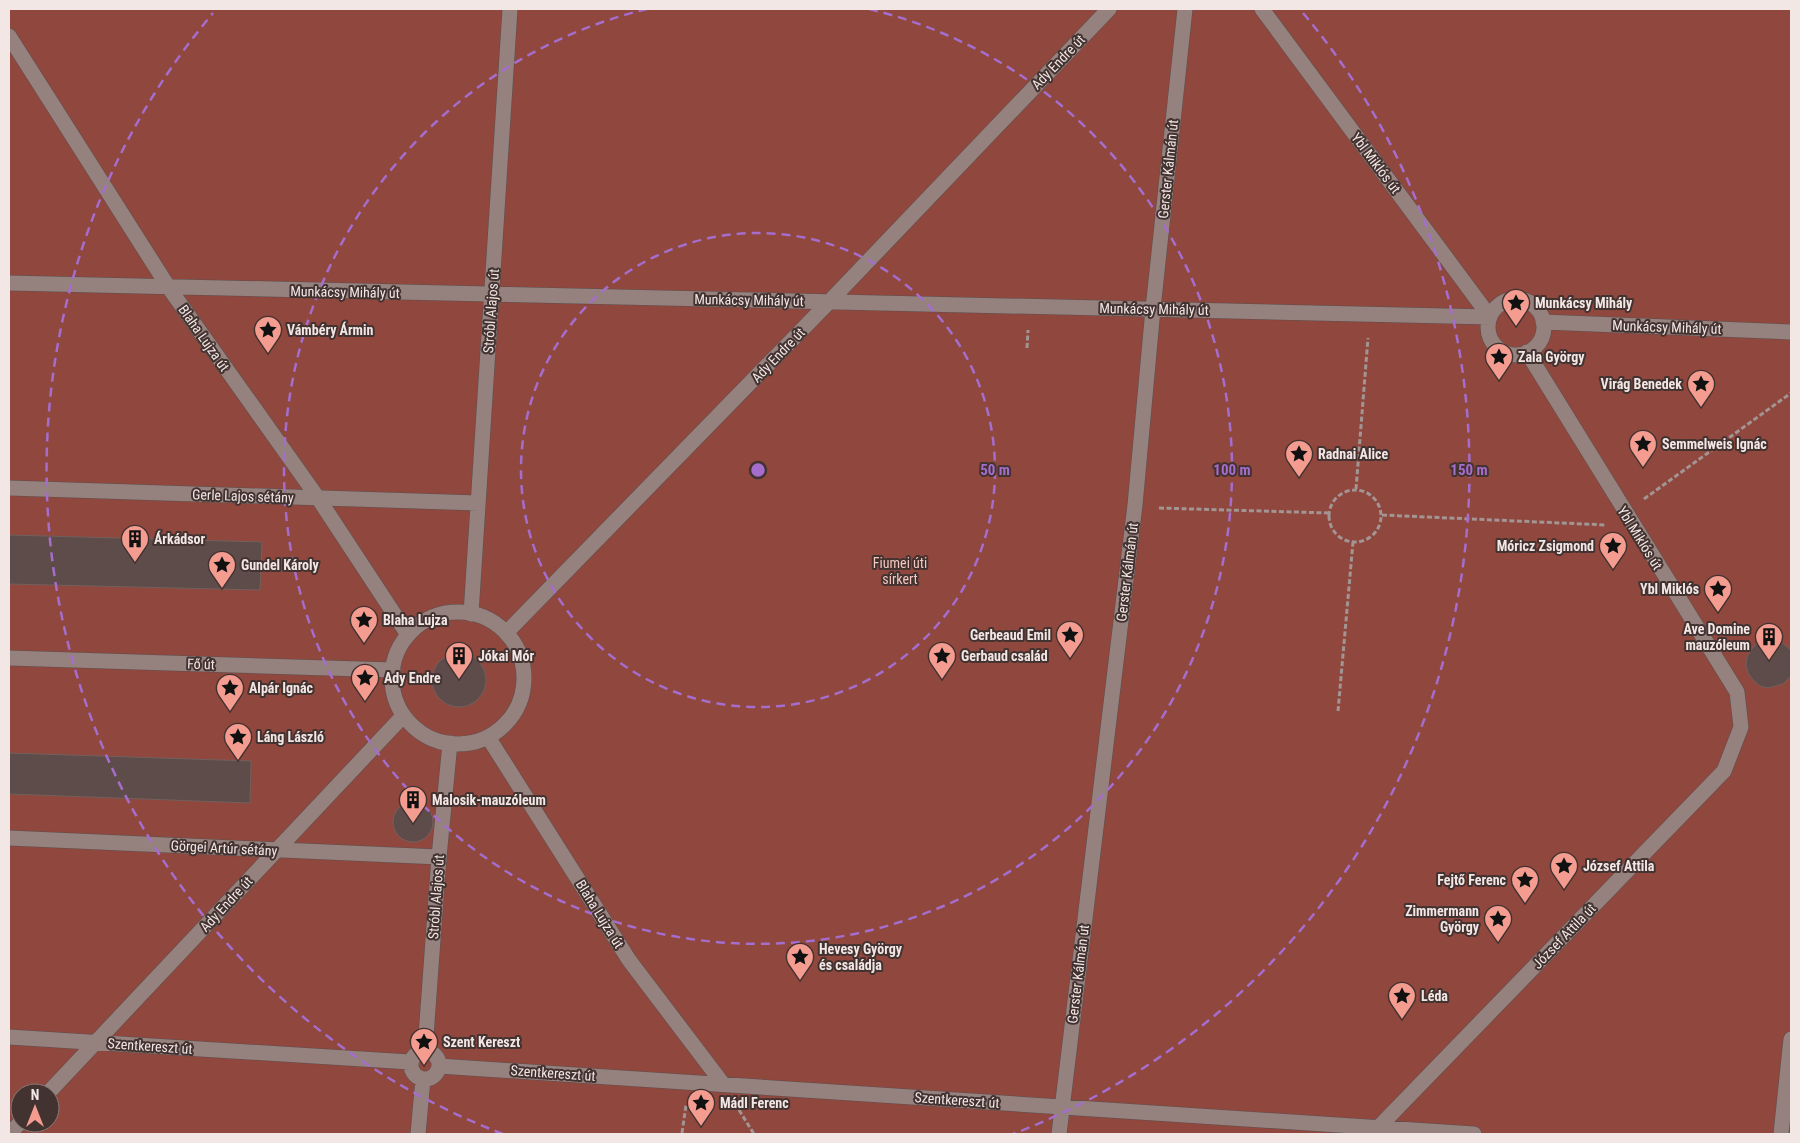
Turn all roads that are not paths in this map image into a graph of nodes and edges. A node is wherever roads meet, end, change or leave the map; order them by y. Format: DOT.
graph roads {
  1 [pos="510,9"];
  2 [pos="1109,9"];
  3 [pos="1185,9"];
  4 [pos="1262,9"];
  5 [pos="9,36"];
  6 [pos="9,284"];
  7 [pos="169,288"];
  8 [pos="492,294"];
  9 [pos="829,302"];
  10 [pos="1152,309"];
  11 [pos="1490,317"];
  12 [pos="1543,322"];
  13 [pos="1791,332"];
  14 [pos="1527,352"];
  15 [pos="9,488"];
  16 [pos="318,498"];
  17 [pos="478,503"];
  18 [pos="471,614"];
  19 [pos="506,633"];
  20 [pos="408,635"];
  21 [pos="9,658"];
  22 [pos="393,670"];
  23 [pos="404,716"];
  24 [pos="1741,727"];
  25 [pos="488,737"];
  26 [pos="450,744"];
  27 [pos="9,838"];
  28 [pos="276,851"];
  29 [pos="439,857"];
  30 [pos="9,1036"];
  31 [pos="1791,1039"];
  32 [pos="96,1043"];
  33 [pos="425,1050"];
  34 [pos="410,1062"];
  35 [pos="439,1066"];
  36 [pos="423,1079"];
  37 [pos="58,1083"];
  38 [pos="723,1084"];
  39 [pos="1062,1107"];
  40 [pos="1375,1131"];
  41 [pos="418,1134"];
  42 [pos="1059,1134"];
  43 [pos="1474,1134"];
  44 [pos="1781,1134"];
  1 -- 8 [label="lane, Stróbl Alajos út"];
  2 -- 9 [label="lane, Ady Endre út"];
  3 -- 10 [label="lane, Gerster Kálmán út"];
  4 -- 11 [label="lane, Ybl Miklós út"];
  5 -- 7 [label="lane, Blaha Lujza út"];
  6 -- 7 [label="lane, Munkácsy Mihály út"];
  7 -- 8 [label="lane, Munkácsy Mihály út"];
  7 -- 16 [label="lane, Blaha Lujza út"];
  8 -- 9 [label="lane, Munkácsy Mihály út"];
  8 -- 17 [label="lane, Stróbl Alajos út"];
  9 -- 10 [label="lane, Munkácsy Mihály út"];
  9 -- 19 [label="lane, Ady Endre út"];
  10 -- 11 [label="lane, Munkácsy Mihály út"];
  10 -- 39 [label="lane, Gerster Kálmán út"];
  11 -- 12 [label="lane"];
  11 -- 14 [label="lane"];
  12 -- 13 [label="lane, Munkácsy Mihály út"];
  12 -- 14 [label="lane"];
  14 -- 24 [label="lane, Ybl Miklós út"];
  15 -- 16 [label="lane, Gerle Lajos sétány"];
  16 -- 17 [label="lane, Gerle Lajos sétány"];
  16 -- 20 [label="lane, Blaha Lujza út"];
  17 -- 18 [label="lane, Stróbl Alajos út"];
  18 -- 19 [label="lane"];
  18 -- 20 [label="lane"];
  19 -- 25 [label="lane"];
  20 -- 22 [label="lane"];
  21 -- 22 [label="lane, Fő út"];
  22 -- 23 [label="lane"];
  23 -- 26 [label="lane"];
  23 -- 28 [label="lane, Ady Endre út"];
  24 -- 40 [label="lane, József Attila út"];
  25 -- 26 [label="lane"];
  25 -- 38 [label="lane, Blaha Lujza út"];
  26 -- 29 [label="lane, Stróbl Alajos út"];
  27 -- 28 [label="lane, Görgei Artúr sétány"];
  28 -- 29 [label="lane, Görgei Artúr sétány"];
  28 -- 32 [label="lane, Ady Endre út"];
  29 -- 33 [label="lane, Stróbl Alajos út"];
  30 -- 32 [label="lane, Szentkereszt út"];
  31 -- 44 [label="lane"];
  32 -- 34 [label="lane, Szentkereszt út"];
  32 -- 37 [label="lane, Ady Endre út"];
  33 -- 34 [label="lane"];
  33 -- 35 [label="lane"];
  34 -- 36 [label="lane"];
  35 -- 36 [label="lane"];
  35 -- 38 [label="lane, Szentkereszt út"];
  36 -- 41 [label="lane"];
  38 -- 39 [label="lane, Szentkereszt út"];
  39 -- 40 [label="lane, Szentkereszt út"];
  39 -- 42 [label="lane, Gerster Kálmán út"];
  40 -- 43 [label="lane, Szentkereszt út"];
}
